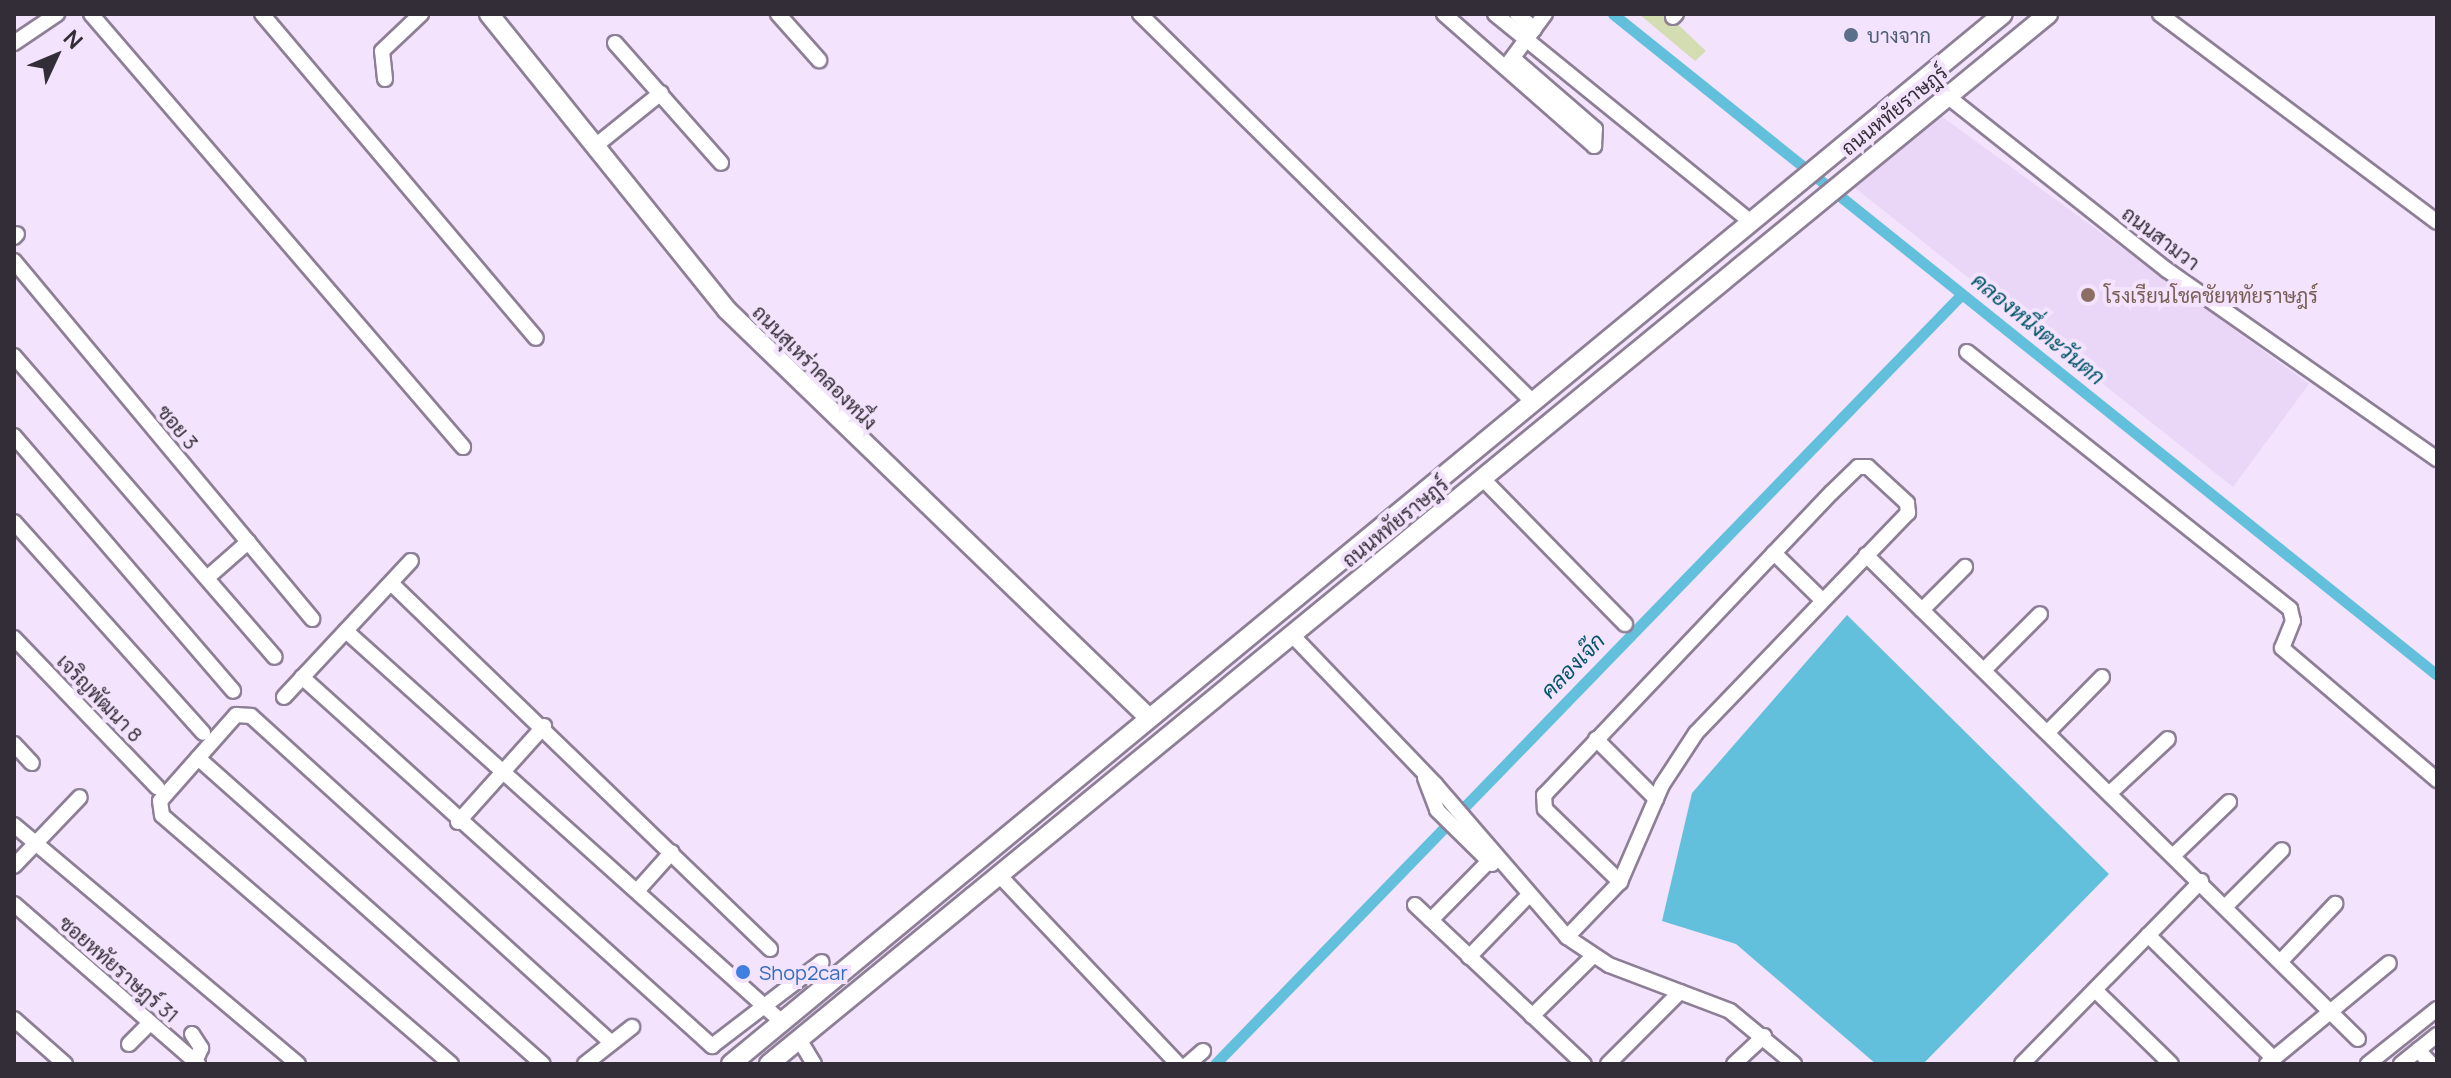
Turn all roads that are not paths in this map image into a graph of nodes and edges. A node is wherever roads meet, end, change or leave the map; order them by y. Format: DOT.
graph roads {
  1 [pos="57,14"];
  2 [pos="91,14"];
  3 [pos="262,14"];
  4 [pos="421,14"];
  5 [pos="489,14"];
  6 [pos="778,14"];
  7 [pos="1140,14"];
  8 [pos="1444,14"];
  9 [pos="1495,14"];
  10 [pos="1517,14"];
  11 [pos="1545,14"];
  12 [pos="2003,14"];
  13 [pos="2048,14"];
  14 [pos="2160,14"];
  15 [pos="38,19"];
  16 [pos="1531,35"];
  17 [pos="14,43"];
  18 [pos="615,43"];
  19 [pos="819,60"];
  20 [pos="1508,64"];
  21 [pos="385,79"];
  22 [pos="661,93"];
  23 [pos="1946,95"];
  24 [pos="594,147"];
  25 [pos="721,163"];
  26 [pos="1750,221"];
  27 [pos="2437,222"];
  28 [pos="14,261"];
  29 [pos="536,338"];
  30 [pos="1967,352"];
  31 [pos="14,356"];
  32 [pos="1534,403"];
  33 [pos="14,436"];
  34 [pos="463,447"];
  35 [pos="2437,459"];
  36 [pos="1483,479"];
  37 [pos="14,522"];
  38 [pos="248,542"];
  39 [pos="1774,553"];
  40 [pos="1866,555"];
  41 [pos="411,561"];
  42 [pos="1965,567"];
  43 [pos="207,578"];
  44 [pos="391,583"];
  45 [pos="1821,599"];
  46 [pos="1922,610"];
  47 [pos="2040,614"];
  48 [pos="312,619"];
  49 [pos="1625,624"];
  50 [pos="346,631"];
  51 [pos="1292,635"];
  52 [pos="14,638"];
  53 [pos="275,657"];
  54 [pos="1984,670"];
  55 [pos="302,677"];
  56 [pos="2102,677"];
  57 [pos="233,691"];
  58 [pos="284,697"];
  59 [pos="1148,717"];
  60 [pos="1189,721"];
  61 [pos="544,726"];
  62 [pos="2048,732"];
  63 [pos="203,733"];
  64 [pos="1596,739"];
  65 [pos="2168,739"];
  66 [pos="14,744"];
  67 [pos="1145,756"];
  68 [pos="198,758"];
  69 [pos="32,763"];
  70 [pos="502,773"];
  71 [pos="2437,780"];
  72 [pos="157,787"];
  73 [pos="2110,793"];
  74 [pos="80,797"];
  75 [pos="1656,799"];
  76 [pos="2229,802"];
  77 [pos="458,822"];
  78 [pos="14,825"];
  79 [pos="37,842"];
  80 [pos="2282,850"];
  81 [pos="672,852"];
  82 [pos="2175,854"];
  83 [pos="1491,859"];
  84 [pos="14,866"];
  85 [pos="1000,876"];
  86 [pos="2201,881"];
  87 [pos="1620,882"];
  88 [pos="637,891"];
  89 [pos="1528,896"];
  90 [pos="14,904"];
  91 [pos="2335,904"];
  92 [pos="1415,905"];
  93 [pos="2226,906"];
  94 [pos="1431,920"];
  95 [pos="2148,935"];
  96 [pos="1567,937"];
  97 [pos="770,949"];
  98 [pos="1469,957"];
  99 [pos="1592,957"];
  100 [pos="2281,961"];
  101 [pos="822,962"];
  102 [pos="2389,963"];
  103 [pos="2095,990"];
  104 [pos="1680,992"];
  105 [pos="763,1004"];
  106 [pos="2437,1009"];
  107 [pos="2330,1010"];
  108 [pos="1532,1016"];
  109 [pos="14,1019"];
  110 [pos="782,1022"];
  111 [pos="150,1023"];
  112 [pos="632,1027"];
  113 [pos="192,1034"];
  114 [pos="2437,1035"];
  115 [pos="1764,1036"];
  116 [pos="799,1039"];
  117 [pos="2358,1039"];
  118 [pos="611,1043"];
  119 [pos="129,1044"];
  120 [pos="1203,1051"];
  121 [pos="2411,1059"];
  122 [pos="2031,1061"];
  123 [pos="2270,1061"];
  124 [pos="196,1063"];
  125 [pos="65,1064"];
  126 [pos="298,1064"];
  127 [pos="451,1064"];
  128 [pos="543,1064"];
  129 [pos="585,1064"];
  130 [pos="731,1064"];
  131 [pos="769,1064"];
  132 [pos="814,1064"];
  133 [pos="1178,1064"];
  134 [pos="1188,1064"];
  135 [pos="1584,1064"];
  136 [pos="1608,1064"];
  137 [pos="1734,1064"];
  138 [pos="1794,1064"];
  139 [pos="2171,1064"];
  140 [pos="2368,1064"];
  141 [pos="2431,1064"];
  1 -- 15 [label="street"];
  2 -- 34 [label="street"];
  3 -- 29 [label="street"];
  4 -- 21 [label="street"];
  5 -- 24 [label="main road, ถนนสุเหร่าคลองหนึ่ง"];
  6 -- 19 [label="street"];
  7 -- 32 [label="street"];
  8 -- 20 [label="street"];
  9 -- 16 [label="street"];
  10 -- 16 [label="street"];
  11 -- 16 [label="street"];
  12 -- 26 [label="main road, ถนนหทัยราษฎร์"];
  13 -- 23 [label="main road, ถนนหทัยราษฎร์"];
  14 -- 27 [label="street"];
  15 -- 17 [label="street"];
  16 -- 20 [label="street"];
  16 -- 26 [label="street"];
  18 -- 22 [label="street"];
  20 -- 20 [label="street"];
  22 -- 24 [label="street"];
  22 -- 25 [label="street"];
  23 -- 35 [label="street, ถนนสามวา"];
  23 -- 36 [label="main road, ถนนหทัยราษฎร์"];
  24 -- 59 [label="main road, ถนนสุเหร่าคลองหนึ่ง"];
  26 -- 32 [label="main road, ถนนหทัยราษฎร์"];
  28 -- 38 [label="street, ซอย 3"];
  30 -- 71 [label="street"];
  31 -- 43 [label="street"];
  32 -- 59 [label="main road, ถนนหทัยราษฎร์"];
  33 -- 57 [label="street"];
  36 -- 49 [label="street"];
  36 -- 51 [label="main road, ถนนหทัยราษฎร์"];
  37 -- 63 [label="street"];
  38 -- 43 [label="street"];
  38 -- 48 [label="street, ซอย 3"];
  39 -- 40 [label="street"];
  39 -- 45 [label="street"];
  39 -- 64 [label="street"];
  40 -- 45 [label="street"];
  40 -- 46 [label="street"];
  41 -- 44 [label="street"];
  42 -- 46 [label="street"];
  43 -- 53 [label="street"];
  44 -- 50 [label="street"];
  44 -- 61 [label="street"];
  45 -- 75 [label="street"];
  46 -- 54 [label="street"];
  47 -- 54 [label="street"];
  50 -- 55 [label="street"];
  50 -- 70 [label="street"];
  51 -- 60 [label="main road, ถนนหทัยราษฎร์"];
  51 -- 83 [label="street"];
  52 -- 72 [label="street, เจริญพัฒนา 8"];
  54 -- 62 [label="street"];
  55 -- 58 [label="street"];
  55 -- 77 [label="street"];
  56 -- 62 [label="street"];
  59 -- 60 [label="main road"];
  59 -- 67 [label="main road"];
  59 -- 110 [label="main road, ถนนหทัยราษฎร์"];
  60 -- 67 [label="main road, ถนนหทัยราษฎร์"];
  61 -- 70 [label="street"];
  61 -- 81 [label="street"];
  62 -- 73 [label="street"];
  64 -- 75 [label="street"];
  64 -- 87 [label="street"];
  65 -- 73 [label="street"];
  66 -- 69 [label="street"];
  67 -- 85 [label="main road, ถนนหทัยราษฎร์"];
  68 -- 118 [label="street"];
  68 -- 127 [label="street"];
  68 -- 128 [label="street"];
  70 -- 77 [label="street"];
  70 -- 88 [label="street"];
  73 -- 82 [label="street"];
  74 -- 79 [label="street"];
  75 -- 87 [label="street"];
  76 -- 82 [label="street"];
  77 -- 105 [label="street"];
  78 -- 79 [label="street"];
  79 -- 84 [label="street"];
  79 -- 126 [label="street"];
  80 -- 93 [label="street"];
  81 -- 88 [label="street"];
  81 -- 97 [label="street"];
  82 -- 86 [label="street"];
  83 -- 89 [label="street"];
  83 -- 94 [label="street"];
  85 -- 116 [label="main road, ถนนหทัยราษฎร์"];
  85 -- 133 [label="street"];
  86 -- 93 [label="street"];
  86 -- 95 [label="street"];
  87 -- 96 [label="street"];
  88 -- 105 [label="street"];
  89 -- 96 [label="street"];
  89 -- 98 [label="street"];
  90 -- 111 [label="street, ซอยหทัยราษฎร์ 31"];
  91 -- 100 [label="street"];
  92 -- 94 [label="street"];
  93 -- 100 [label="street"];
  94 -- 98 [label="street"];
  95 -- 103 [label="street"];
  95 -- 123 [label="street"];
  96 -- 99 [label="street"];
  98 -- 108 [label="street"];
  99 -- 104 [label="street"];
  99 -- 108 [label="street"];
  100 -- 107 [label="street"];
  101 -- 105 [label="street"];
  102 -- 107 [label="street"];
  103 -- 122 [label="street"];
  103 -- 139 [label="street"];
  104 -- 115 [label="street"];
  104 -- 136 [label="street"];
  105 -- 110 [label="street"];
  106 -- 140 [label="street"];
  107 -- 117 [label="street"];
  107 -- 123 [label="street"];
  108 -- 135 [label="street"];
  109 -- 125 [label="street"];
  110 -- 130 [label="main road, ถนนหทัยราษฎร์"];
  111 -- 119 [label="street"];
  111 -- 124 [label="street, ซอยหทัยราษฎร์ 31"];
  112 -- 118 [label="street"];
  113 -- 124 [label="street"];
  114 -- 121 [label="street"];
  115 -- 137 [label="street"];
  115 -- 138 [label="street"];
  116 -- 131 [label="main road, ถนนหทัยราษฎร์"];
  116 -- 132 [label="street"];
  118 -- 129 [label="street"];
  120 -- 134 [label="street"];
  121 -- 141 [label="street"];
}
